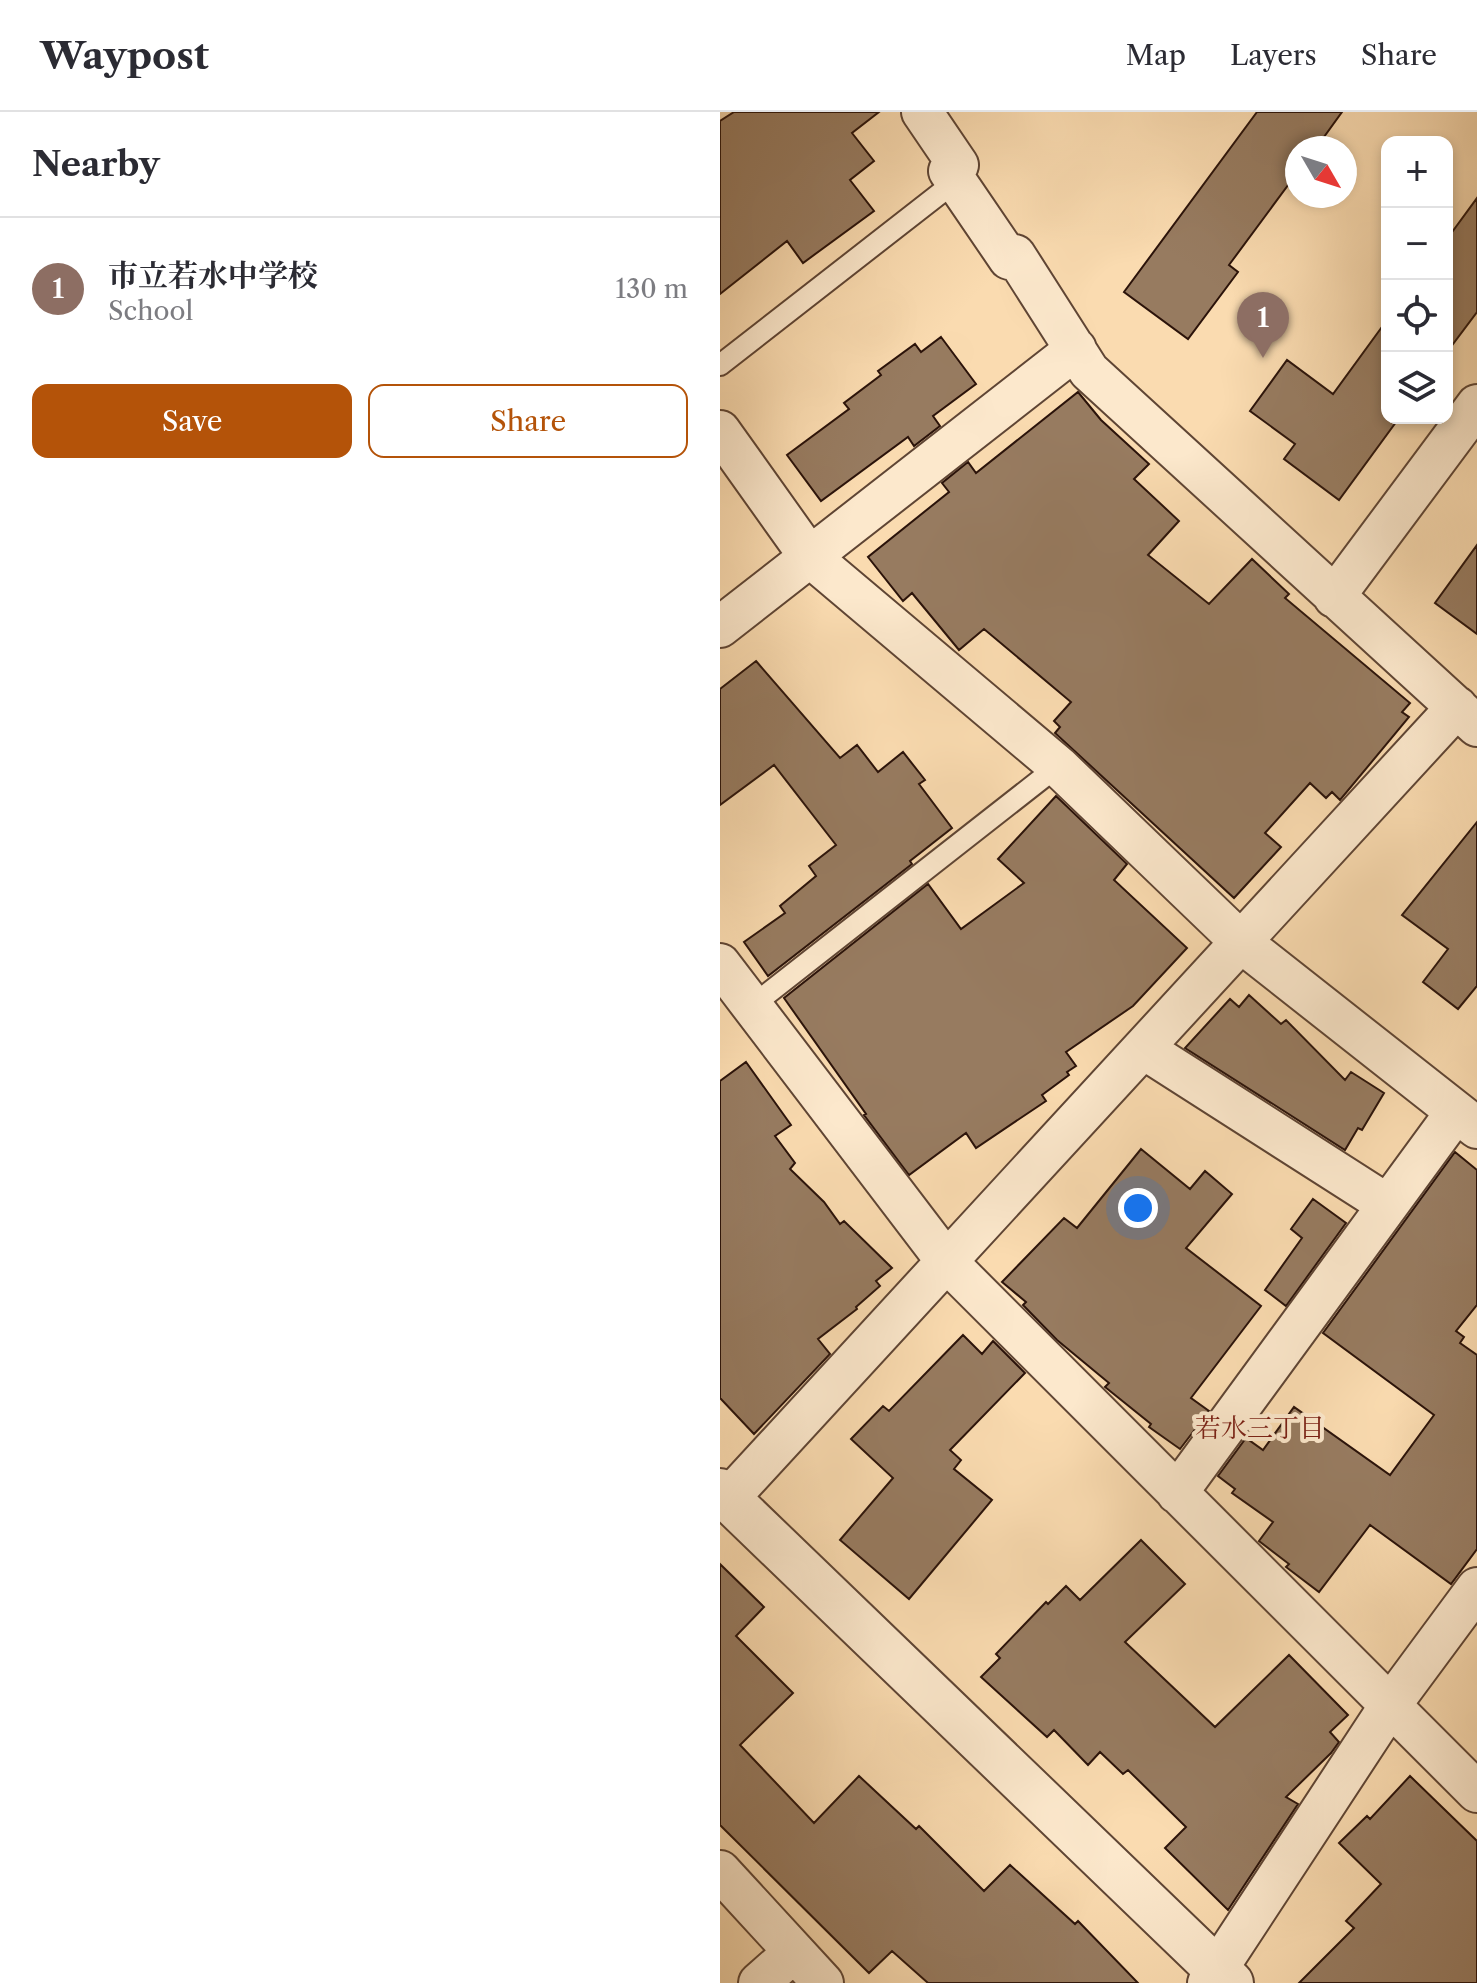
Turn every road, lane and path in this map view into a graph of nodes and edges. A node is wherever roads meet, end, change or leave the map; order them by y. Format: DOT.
graph roads {
  1 [pos="922,112"];
  2 [pos="956,181"];
  3 [pos="1076,349"];
  4 [pos="720,365"];
  5 [pos="1477,405"];
  6 [pos="720,431"];
  7 [pos="809,556"];
  8 [pos="1334,597"];
  9 [pos="720,627"];
  10 [pos="1467,717"];
  11 [pos="1058,766"];
  12 [pos="1242,943"];
  13 [pos="720,964"];
  14 [pos="753,1005"];
  15 [pos="1144,1049"];
  16 [pos="1466,1120"];
  17 [pos="1388,1205"];
  18 [pos="947,1262"];
  19 [pos="1177,1493"];
  20 [pos="722,1500"];
  21 [pos="1477,1588"];
  22 [pos="1389,1707"];
  23 [pos="1477,1792"];
  24 [pos="720,1871"];
  25 [pos="794,1952"];
  26 [pos="1219,1979"];
  27 [pos="759,1983"];
  28 [pos="823,1983"];
  1 -- 2 [label="street"];
  2 -- 3 [label="street"];
  2 -- 4 [label="lane"];
  3 -- 7 [label="street"];
  3 -- 8 [label="street"];
  5 -- 8 [label="street"];
  6 -- 7 [label="street"];
  7 -- 9 [label="street"];
  7 -- 11 [label="street"];
  8 -- 10 [label="street"];
  10 -- 12 [label="street"];
  11 -- 12 [label="street"];
  11 -- 14 [label="lane"];
  12 -- 15 [label="street"];
  12 -- 16 [label="street"];
  13 -- 14 [label="street"];
  14 -- 18 [label="street"];
  15 -- 17 [label="street"];
  15 -- 18 [label="street"];
  16 -- 17 [label="street"];
  17 -- 19 [label="street"];
  18 -- 19 [label="street"];
  18 -- 20 [label="street"];
  19 -- 22 [label="street"];
  20 -- 26 [label="street"];
  21 -- 22 [label="street"];
  22 -- 23 [label="street"];
  22 -- 26 [label="street"];
  24 -- 25 [label="street"];
  25 -- 27 [label="street"];
  25 -- 28 [label="street"];
}
